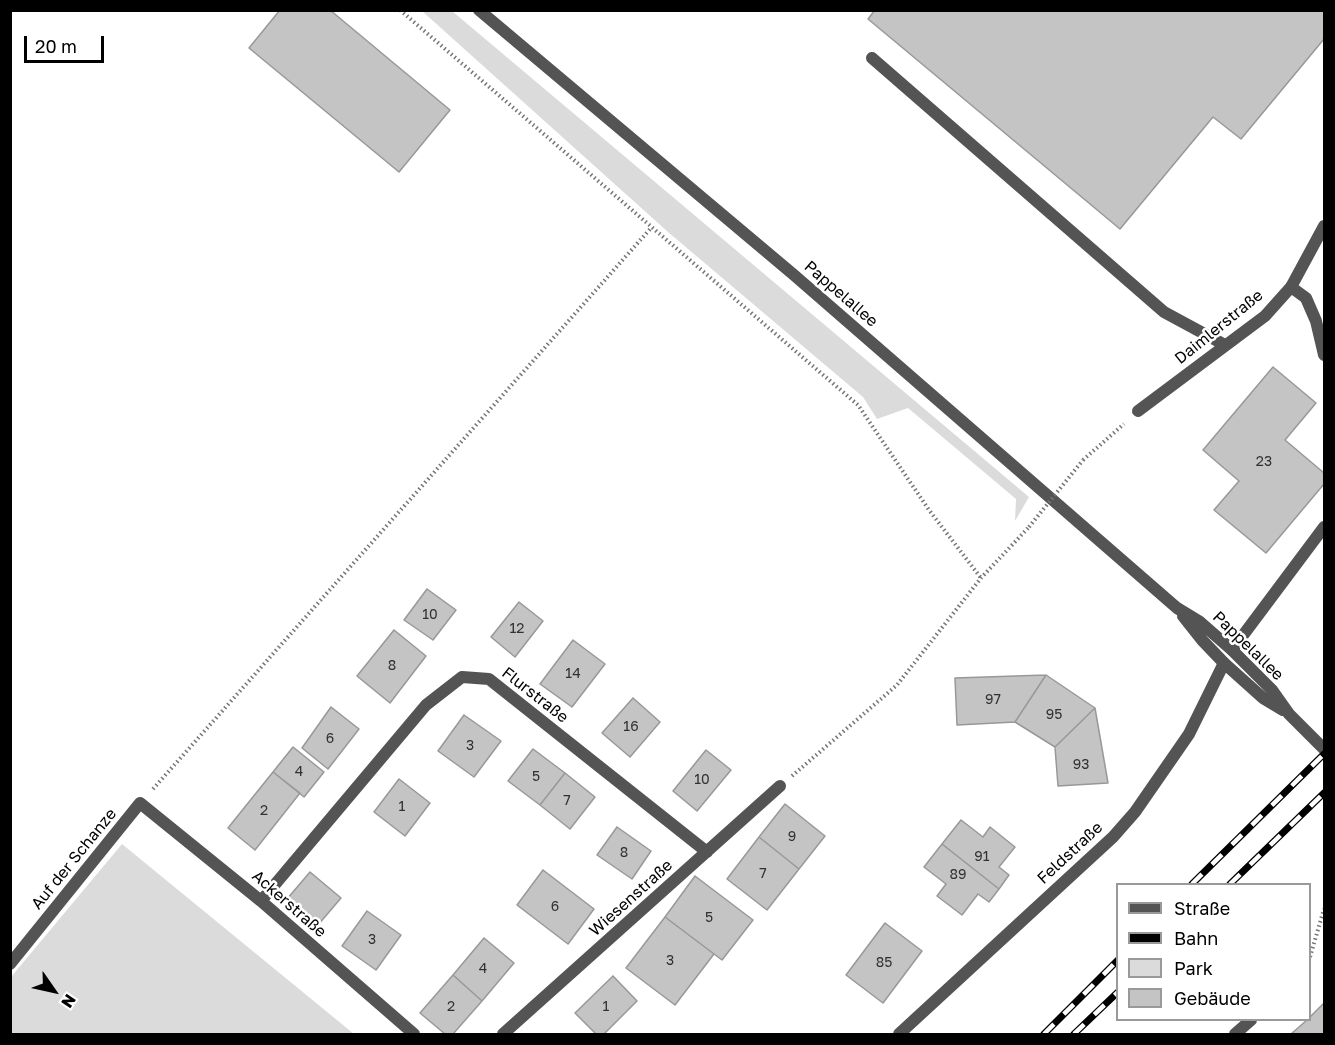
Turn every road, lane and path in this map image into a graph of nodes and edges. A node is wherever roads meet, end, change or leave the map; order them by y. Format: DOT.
graph roads {
  1 [pos="400,10"];
  2 [pos="479,10"];
  3 [pos="872,58"];
  4 [pos="1324,226"];
  5 [pos="651,228"];
  6 [pos="1291,287"];
  7 [pos="1225,345"];
  8 [pos="1324,355"];
  9 [pos="1138,411"];
  10 [pos="1324,527"];
  11 [pos="981,578"];
  12 [pos="1177,608"];
  13 [pos="1232,650"];
  14 [pos="1224,663"];
  15 [pos="1289,714"];
  16 [pos="1324,749"];
  17 [pos="780,786"];
  18 [pos="140,803"];
  19 [pos="707,852"];
  20 [pos="261,901"];
  21 [pos="1324,909"];
  22 [pos="1311,954"];
  23 [pos="10,964"];
  24 [pos="1250,1021"];
  25 [pos="414,1035"];
  26 [pos="503,1035"];
  27 [pos="899,1035"];
  28 [pos="1235,1035"];
  1 -- 5 [label="path"];
  2 -- 12 [label="street, Pappelallee"];
  3 -- 7 [label="street"];
  4 -- 6 [label="street, Daimlerstraße"];
  5 -- 11 [label="path"];
  5 -- 18 [label="path"];
  6 -- 7 [label="street, Daimlerstraße"];
  6 -- 8 [label="street"];
  7 -- 9 [label="street, Daimlerstraße"];
  9 -- 11 [label="path, bridge"];
  10 -- 13 [label="street"];
  11 -- 17 [label="path"];
  12 -- 13 [label="street, Pappelallee"];
  12 -- 14 [label="street, Pappelallee"];
  13 -- 15 [label="street, Pappelallee"];
  14 -- 15 [label="street, Pappelallee"];
  14 -- 27 [label="street, Feldstraße"];
  15 -- 16 [label="street, Pappelallee"];
  17 -- 19 [label="street, Wiesenstraße"];
  18 -- 20 [label="street, Ackerstraße"];
  18 -- 23 [label="street, Auf der Schanze"];
  19 -- 20 [label="street, Flurstraße"];
  19 -- 26 [label="street, Wiesenstraße"];
  20 -- 25 [label="street, Ackerstraße"];
  21 -- 22 [label="path"];
  24 -- 28 [label="street"];
}
